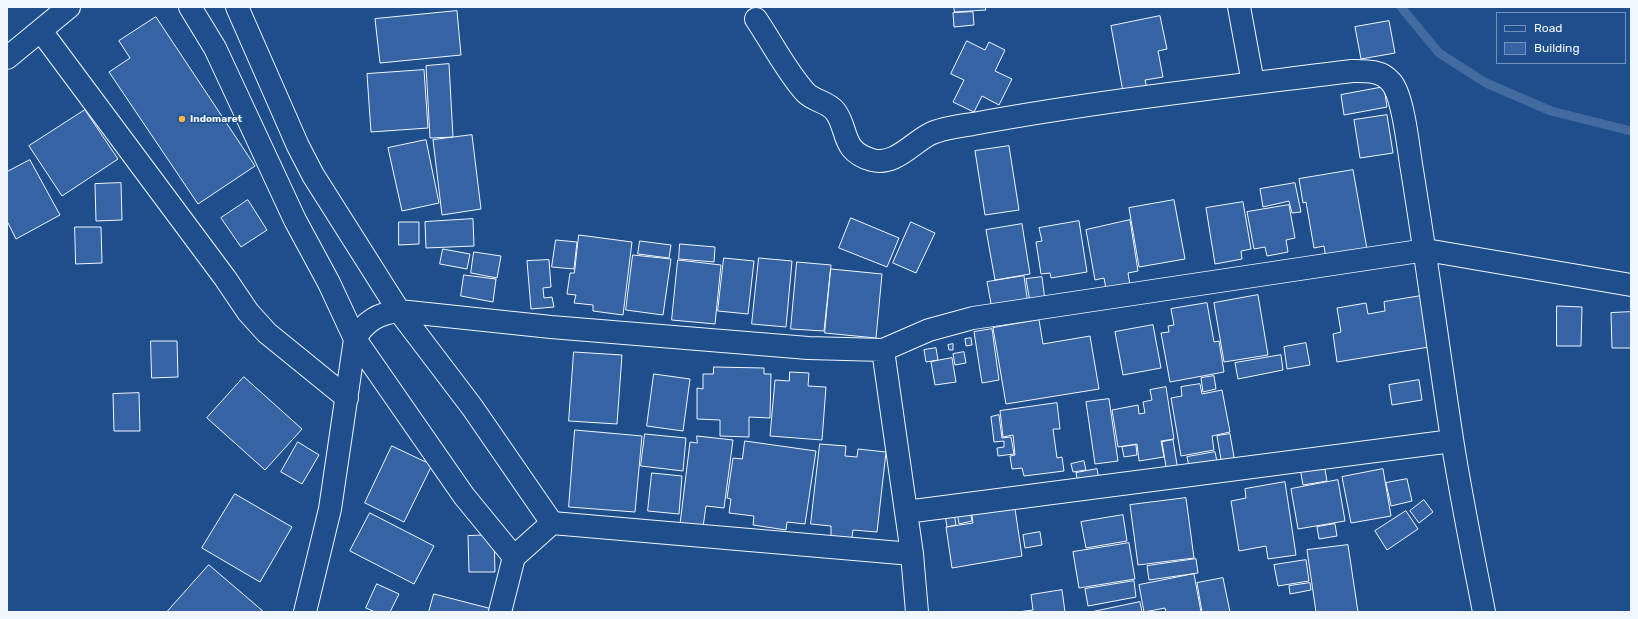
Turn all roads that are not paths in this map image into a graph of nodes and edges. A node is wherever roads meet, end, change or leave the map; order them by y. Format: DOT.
graph roads {
  1 [pos="69,7"];
  2 [pos="190,7"];
  3 [pos="237,7"];
  4 [pos="1239,7"];
  5 [pos="756,19"];
  6 [pos="41,30"];
  7 [pos="7,58"];
  8 [pos="1253,83"];
  9 [pos="1426,250"];
  10 [pos="1631,285"];
  11 [pos="399,311"];
  12 [pos="355,339"];
  13 [pos="883,350"];
  14 [pos="347,398"];
  15 [pos="1452,441"];
  16 [pos="906,512"];
  17 [pos="552,523"];
  18 [pos="912,554"];
  19 [pos="514,557"];
  20 [pos="305,612"];
  21 [pos="500,612"];
  22 [pos="917,612"];
  23 [pos="1484,612"];
  1 -- 6 [label="main road"];
  2 -- 12 [label="main road"];
  3 -- 11 [label="main road"];
  4 -- 8 [label="main road"];
  5 -- 8 [label="main road"];
  6 -- 7 [label="main road"];
  6 -- 14 [label="main road"];
  8 -- 9 [label="main road"];
  9 -- 10 [label="main road"];
  9 -- 13 [label="main road"];
  9 -- 15 [label="main road"];
  11 -- 12 [label="main road"];
  11 -- 13 [label="main road"];
  11 -- 17 [label="main road"];
  12 -- 14 [label="main road"];
  12 -- 19 [label="main road"];
  13 -- 16 [label="main road"];
  14 -- 20 [label="main road"];
  15 -- 16 [label="main road"];
  15 -- 23 [label="main road"];
  16 -- 18 [label="main road"];
  17 -- 18 [label="main road"];
  17 -- 19 [label="main road"];
  18 -- 22 [label="main road"];
  19 -- 21 [label="main road"];
}
